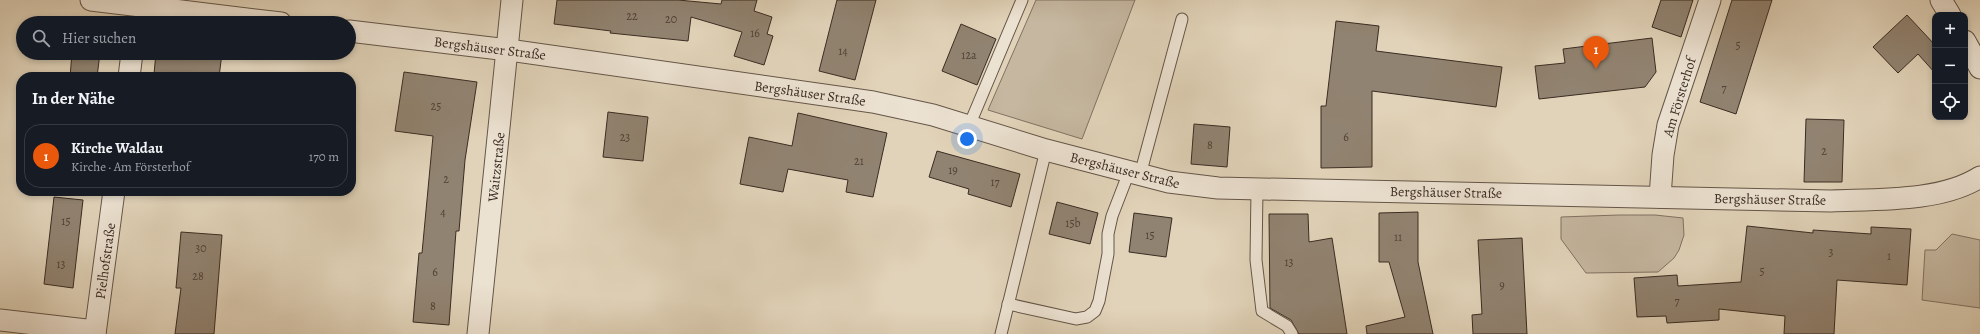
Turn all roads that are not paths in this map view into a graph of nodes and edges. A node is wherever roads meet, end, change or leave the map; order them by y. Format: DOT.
graph roads {
  1 [pos="91,0"];
  2 [pos="512,0"];
  3 [pos="1022,0"];
  4 [pos="1710,0"];
  5 [pos="1941,0"];
  6 [pos="1948,12"];
  7 [pos="137,14"];
  8 [pos="169,16"];
  9 [pos="1182,19"];
  10 [pos="356,32"];
  11 [pos="1968,46"];
  12 [pos="508,50"];
  13 [pos="131,60"];
  14 [pos="1980,68"];
  15 [pos="130,72"];
  16 [pos="969,126"];
  17 [pos="1046,150"];
  18 [pos="1134,173"];
  19 [pos="1980,177"];
  20 [pos="1257,189"];
  21 [pos="113,196"];
  22 [pos="1660,197"];
  23 [pos="1008,304"];
  24 [pos="0,320"];
  25 [pos="95,332"];
  26 [pos="478,334"];
  27 [pos="1001,334"];
  28 [pos="1292,334"];
  1 -- 7 [label="street"];
  2 -- 12 [label="street, Waitzstraße"];
  3 -- 16 [label="lane"];
  4 -- 22 [label="street, Am Försterhof"];
  5 -- 6 [label="street"];
  7 -- 8 [label="street"];
  9 -- 18 [label="lane"];
  10 -- 12 [label="street, Bergshäuser Straße"];
  11 -- 14 [label="street"];
  12 -- 16 [label="street, Bergshäuser Straße"];
  12 -- 26 [label="street, Waitzstraße"];
  13 -- 15 [label="street"];
  16 -- 17 [label="street, Bergshäuser Straße"];
  17 -- 18 [label="street, Bergshäuser Straße"];
  17 -- 23 [label="lane"];
  18 -- 20 [label="street, Bergshäuser Straße"];
  18 -- 23 [label="lane"];
  19 -- 22 [label="street, Bergshäuser Straße"];
  20 -- 22 [label="street, Bergshäuser Straße"];
  20 -- 28 [label="lane"];
  21 -- 25 [label="street, Pielhofstraße"];
  23 -- 27 [label="lane"];
  24 -- 25 [label="street, Pielhofstraße"];
}
